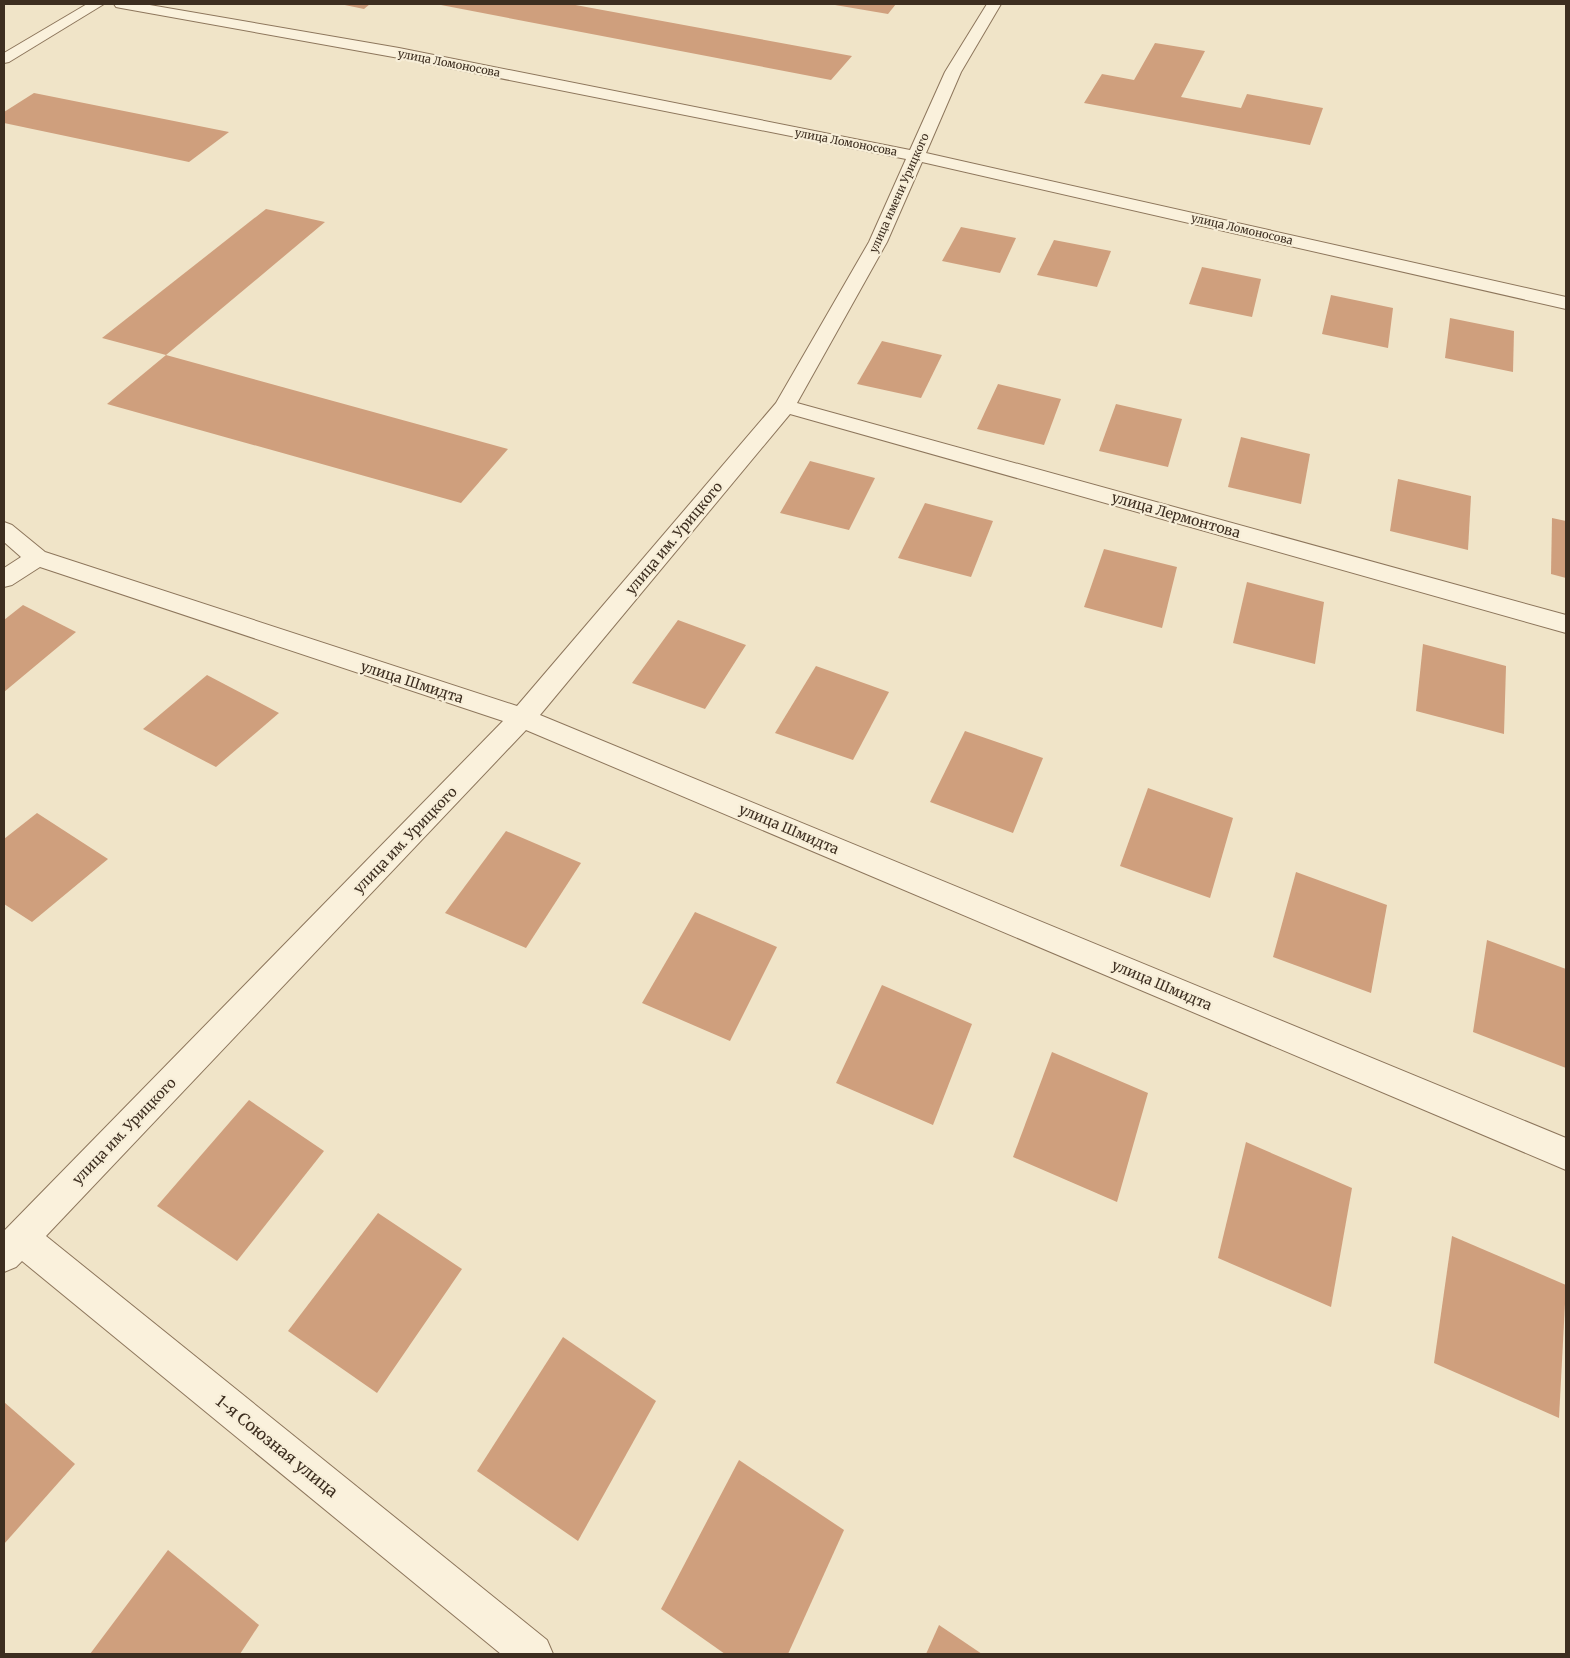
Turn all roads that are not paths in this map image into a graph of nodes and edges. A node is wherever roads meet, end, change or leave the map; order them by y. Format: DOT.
graph roads {
  1 [pos="97,4"];
  2 [pos="121,4"];
  3 [pos="994,4"];
  4 [pos="4,60"];
  5 [pos="916,156"];
  6 [pos="1566,303"];
  7 [pos="785,406"];
  8 [pos="4,530"];
  9 [pos="37,558"];
  10 [pos="4,579"];
  11 [pos="1566,624"];
  12 [pos="522,718"];
  13 [pos="1566,1154"];
  14 [pos="12,1247"];
  15 [pos="532,1654"];
  1 -- 4 [label="street"];
  2 -- 5 [label="street, улица Ломоносова"];
  3 -- 5 [label="street, улица имени Урицкого"];
  5 -- 6 [label="street, улица Ломоносова"];
  5 -- 7 [label="street, улица имени Урицкого"];
  7 -- 11 [label="street, улица Лермонтова"];
  7 -- 12 [label="street, улица им. Урицкого"];
  8 -- 9 [label="street, улица Шмидта"];
  9 -- 10 [label="street"];
  9 -- 12 [label="street, улица Шмидта"];
  12 -- 13 [label="street, улица Шмидта"];
  12 -- 14 [label="street, улица им. Урицкого"];
  14 -- 15 [label="street, 1-я Союзная улица"];
}
